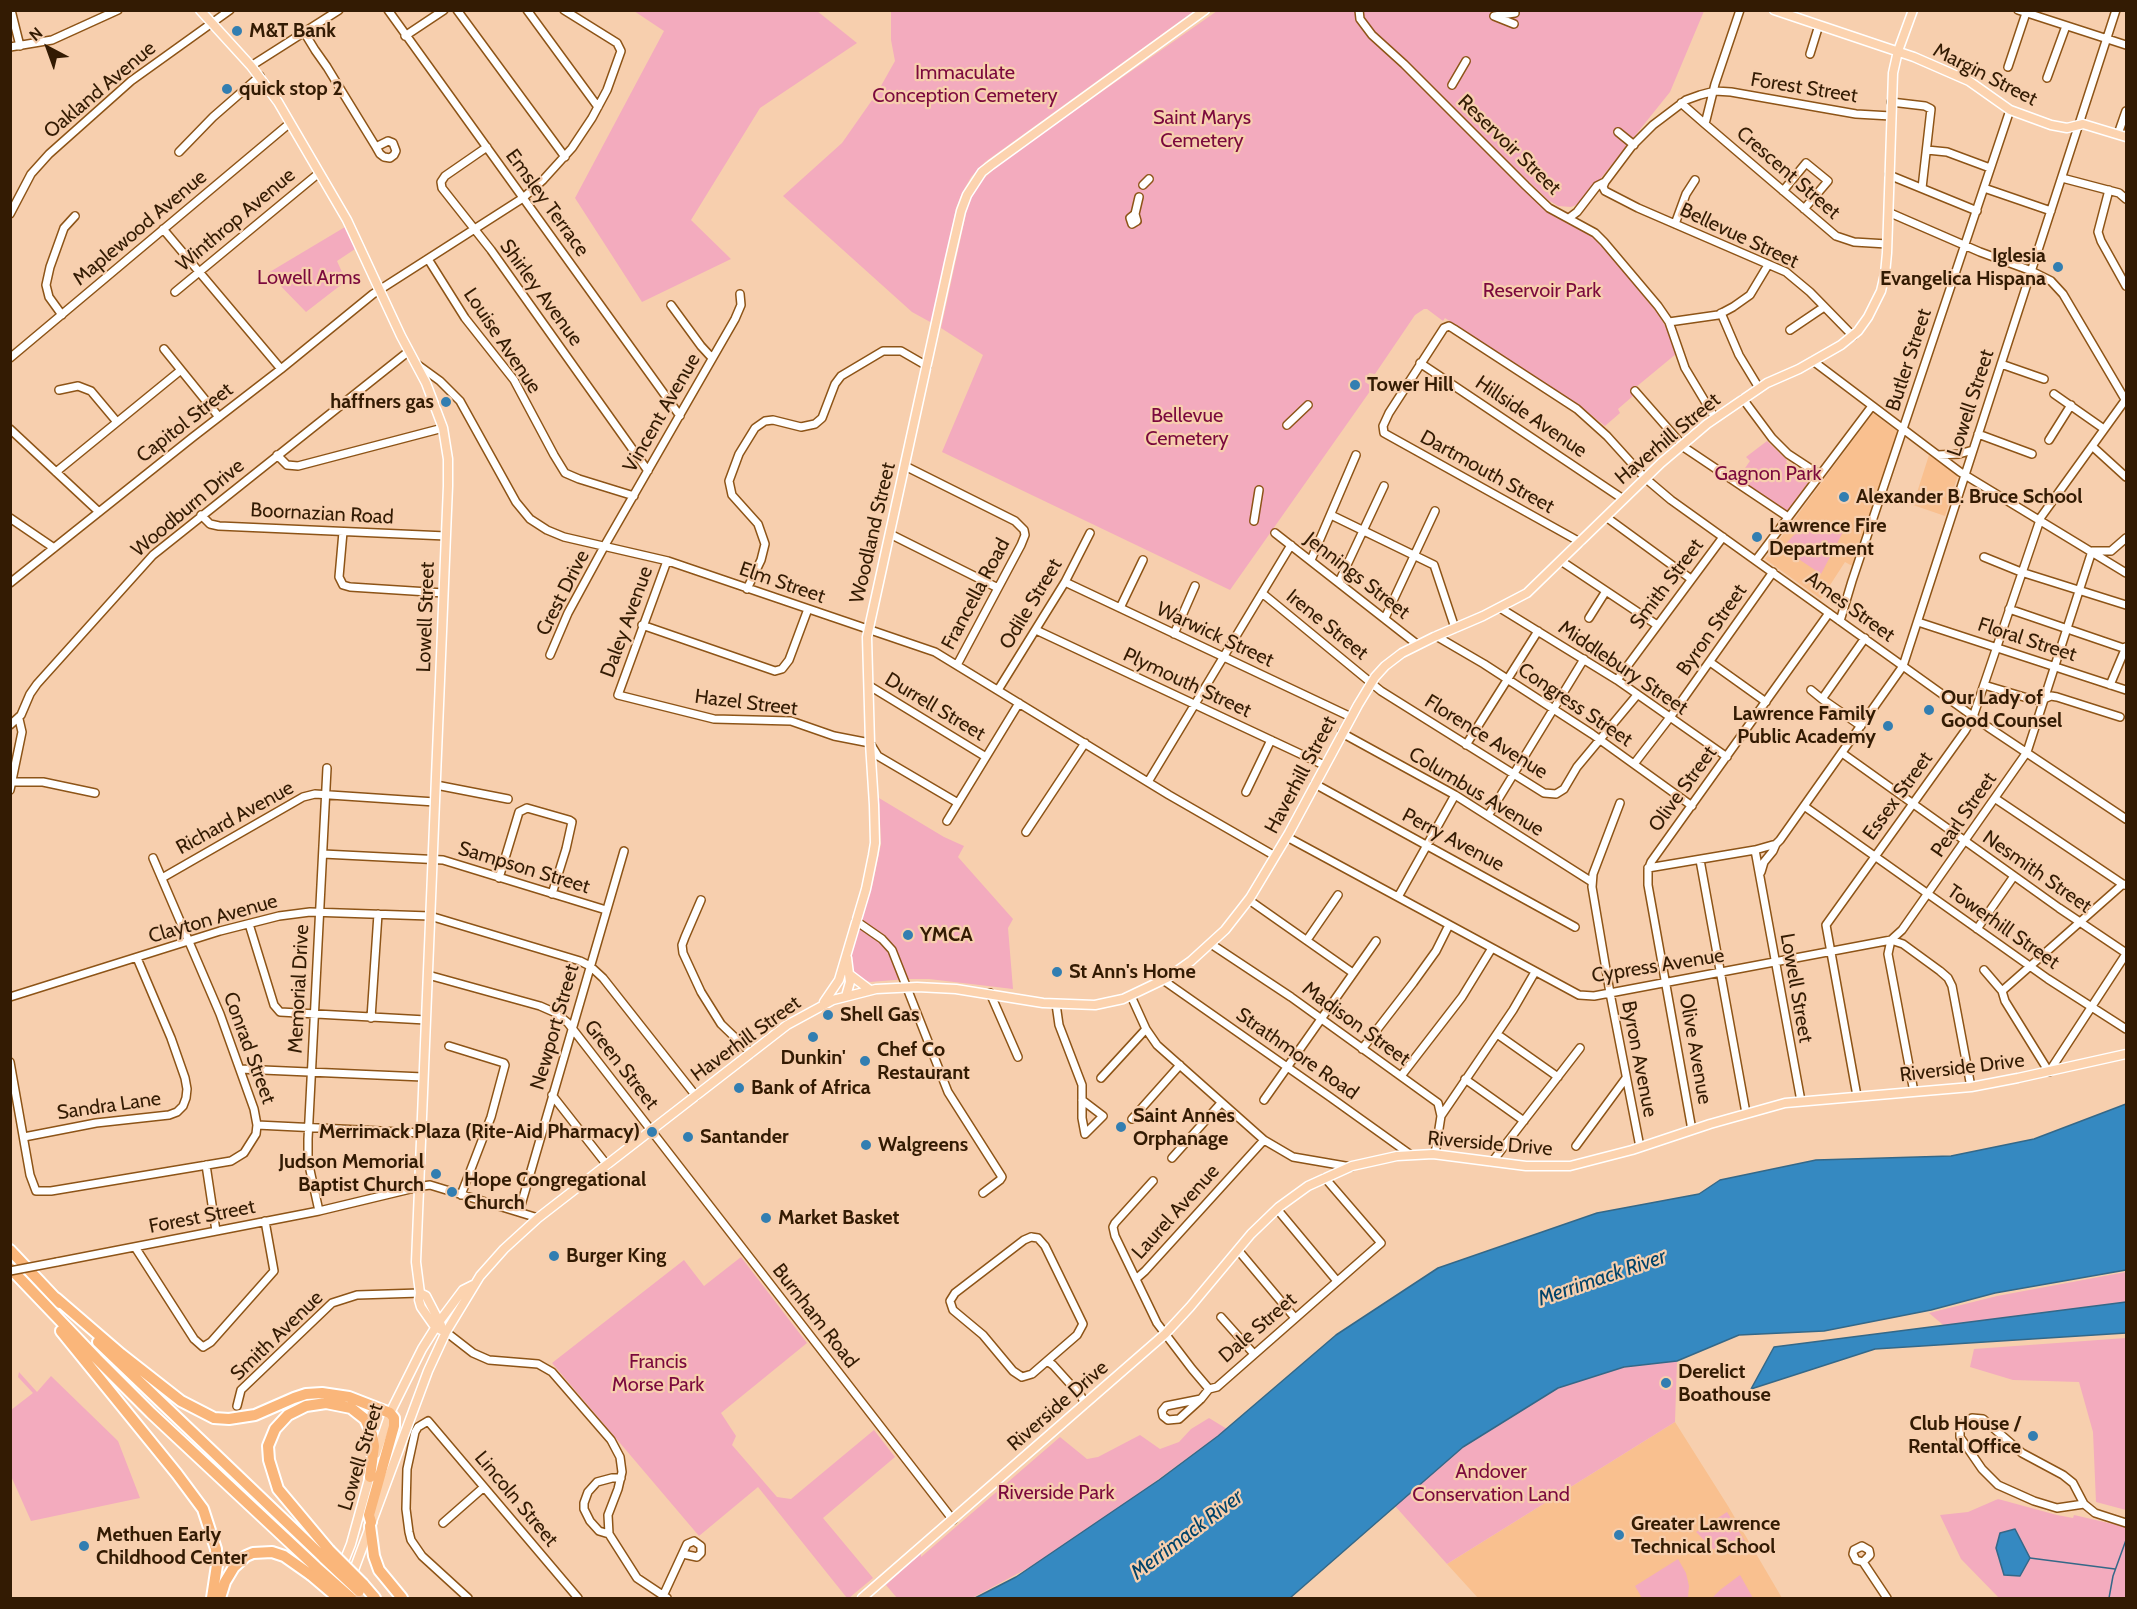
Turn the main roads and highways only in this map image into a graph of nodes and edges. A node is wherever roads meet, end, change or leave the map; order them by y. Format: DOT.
graph roads {
  1 [pos="200,10"];
  2 [pos="1204,10"];
  3 [pos="1774,10"];
  4 [pos="1913,10"];
  5 [pos="1898,51"];
  6 [pos="2122,136"];
  7 [pos="847,955"];
  8 [pos="849,974"];
  9 [pos="839,980"];
  10 [pos="870,990"];
  11 [pos="846,996"];
  12 [pos="820,1006"];
  13 [pos="2127,1054"];
  14 [pos="10,1250"];
  15 [pos="10,1269"];
  16 [pos="472,1285"];
  17 [pos="37,1297"];
  18 [pos="56,1298"];
  19 [pos="437,1324"];
  20 [pos="446,1332"];
  21 [pos="390,1413"];
  22 [pos="370,1476"];
  23 [pos="371,1524"];
  24 [pos="327,1554"];
  25 [pos="314,1571"];
  26 [pos="363,1591"];
  27 [pos="212,1599"];
  28 [pos="220,1599"];
  29 [pos="325,1599"];
  30 [pos="339,1599"];
  31 [pos="351,1599"];
  32 [pos="375,1599"];
  33 [pos="402,1599"];
  34 [pos="862,1599"];
  1 -- 19 [label="main road, Lowell Street"];
  2 -- 7 [label="main road, Woodland Street"];
  3 -- 5 [label="main road, Margin Street"];
  4 -- 5 [label="main road, Haverhill Street"];
  5 -- 6 [label="main road, Margin Street"];
  5 -- 10 [label="main road, Haverhill Street"];
  7 -- 8 [label="main road, Woodland Street"];
  7 -- 9 [label="main road, Woodland Street"];
  8 -- 10 [label="main road"];
  8 -- 11 [label="main road, Woodland Street"];
  9 -- 11 [label="main road"];
  9 -- 12 [label="main road, Woodland Street"];
  10 -- 11 [label="main road, Haverhill Street"];
  11 -- 12 [label="main road, Haverhill Street"];
  12 -- 16 [label="main road, Haverhill Street"];
  13 -- 34 [label="main road, Riverside Drive"];
  14 -- 18 [label="highway"];
  15 -- 17 [label="highway"];
  16 -- 19 [label="main road, Haverhill Street"];
  16 -- 20 [label="main road, Haverhill Street"];
  17 -- 25 [label="highway"];
  17 -- 27 [label="highway"];
  18 -- 21 [label="highway"];
  18 -- 24 [label="highway"];
  19 -- 20 [label="main road"];
  19 -- 21 [label="main road, Lowell Street"];
  20 -- 23 [label="main road, Lowell Street"];
  21 -- 22 [label="main road, Lowell Street"];
  21 -- 23 [label="highway"];
  22 -- 24 [label="highway"];
  22 -- 29 [label="main road, Lowell Street"];
  23 -- 30 [label="main road, Lowell Street"];
  23 -- 33 [label="highway"];
  24 -- 26 [label="highway, bridge"];
  25 -- 28 [label="highway"];
  25 -- 30 [label="highway, bridge"];
  25 -- 31 [label="highway, bridge"];
  26 -- 32 [label="highway"];
}
